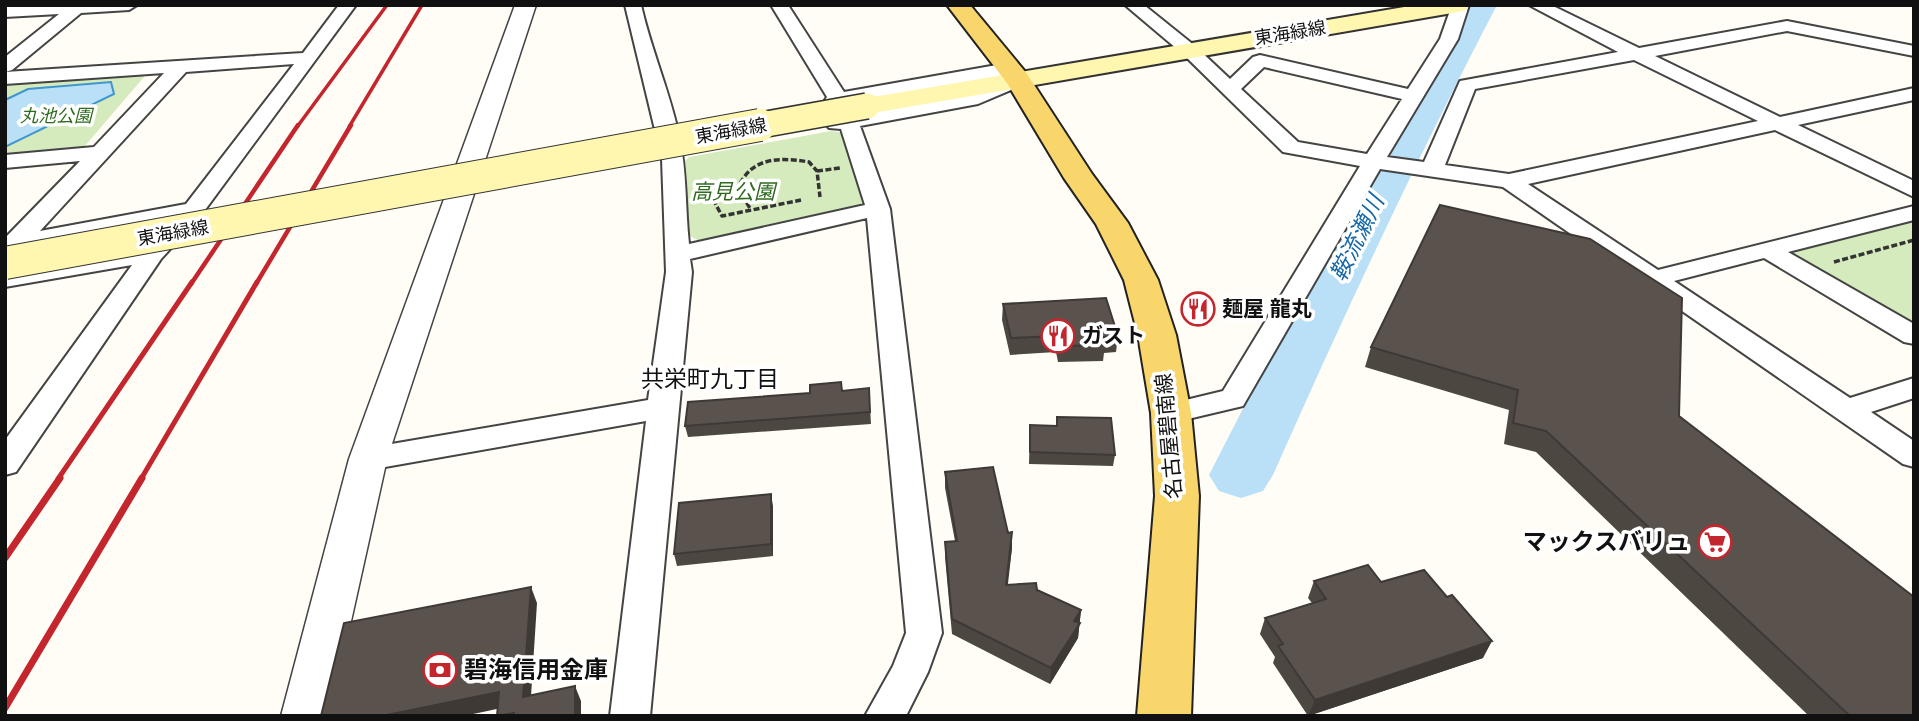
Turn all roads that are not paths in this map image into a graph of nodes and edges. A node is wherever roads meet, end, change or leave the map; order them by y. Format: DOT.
graph roads {
  1 [pos="129,5"];
  2 [pos="348,5"];
  3 [pos="526,5"];
  4 [pos="633,5"];
  5 [pos="779,5"];
  6 [pos="958,5"];
  7 [pos="1133,5"];
  8 [pos="1459,5"];
  9 [pos="1537,5"];
  10 [pos="78,7"];
  11 [pos="5,12"];
  12 [pos="1189,50"];
  13 [pos="1914,51"];
  14 [pos="1635,54"];
  15 [pos="306,58"];
  16 [pos="5,66"];
  17 [pos="180,67"];
  18 [pos="1013,74"];
  19 [pos="5,78"];
  20 [pos="1230,89"];
  21 [pos="1411,94"];
  22 [pos="1914,94"];
  23 [pos="851,109"];
  24 [pos="1777,124"];
  25 [pos="670,143"];
  26 [pos="99,153"];
  27 [pos="5,162"];
  28 [pos="1377,162"];
  29 [pos="1426,170"];
  30 [pos="466,179"];
  31 [pos="1509,181"];
  32 [pos="1914,190"];
  33 [pos="194,209"];
  34 [pos="878,209"];
  35 [pos="1914,213"];
  36 [pos="9,250"];
  37 [pos="1767,250"];
  38 [pos="152,254"];
  39 [pos="678,254"];
  40 [pos="5,279"];
  41 [pos="1652,279"];
  42 [pos="1914,336"];
  43 [pos="1914,388"];
  44 [pos="662,408"];
  45 [pos="1844,410"];
  46 [pos="1171,413"];
  47 [pos="1914,457"];
  48 [pos="368,459"];
  49 [pos="5,464"];
  50 [pos="305,716"];
  51 [pos="630,716"];
  52 [pos="885,716"];
  53 [pos="1164,716"];
  1 -- 10 [label="street"];
  2 -- 15 [label="street"];
  3 -- 30 [label="street"];
  4 -- 25 [label="street"];
  5 -- 23 [label="street"];
  6 -- 18 [label="main road, 名古屋碧南線"];
  7 -- 12 [label="street"];
  8 -- 12 [label="main road, 東海緑線"];
  8 -- 21 [label="street"];
  9 -- 14 [label="street"];
  10 -- 11 [label="street"];
  10 -- 16 [label="street"];
  12 -- 18 [label="main road, 東海緑線"];
  12 -- 20 [label="street"];
  13 -- 14 [label="street"];
  14 -- 24 [label="street"];
  14 -- 29 [label="street"];
  15 -- 17 [label="street"];
  15 -- 33 [label="street"];
  17 -- 19 [label="street"];
  17 -- 26 [label="street"];
  18 -- 23 [label="main road, 東海緑線"];
  18 -- 46 [label="main road, 名古屋碧南線"];
  20 -- 21 [label="street"];
  20 -- 28 [label="street"];
  21 -- 28 [label="street"];
  22 -- 24 [label="street"];
  23 -- 25 [label="street"];
  23 -- 34 [label="street"];
  23 -- 36 [label="main road, 東海緑線, bridge"];
  24 -- 31 [label="street"];
  24 -- 32 [label="street"];
  25 -- 30 [label="street"];
  25 -- 39 [label="street"];
  26 -- 27 [label="street"];
  26 -- 36 [label="street"];
  28 -- 29 [label="street"];
  28 -- 46 [label="street"];
  29 -- 31 [label="street"];
  30 -- 48 [label="street"];
  31 -- 41 [label="street"];
  33 -- 36 [label="street"];
  33 -- 38 [label="street"];
  34 -- 39 [label="street"];
  34 -- 52 [label="street"];
  35 -- 37 [label="street"];
  37 -- 41 [label="street"];
  37 -- 42 [label="street"];
  38 -- 40 [label="street"];
  38 -- 49 [label="street"];
  39 -- 44 [label="street"];
  41 -- 45 [label="street"];
  43 -- 45 [label="street"];
  44 -- 48 [label="street"];
  44 -- 51 [label="street"];
  45 -- 47 [label="street"];
  46 -- 53 [label="main road, 名古屋碧南線"];
  48 -- 50 [label="street"];
}
